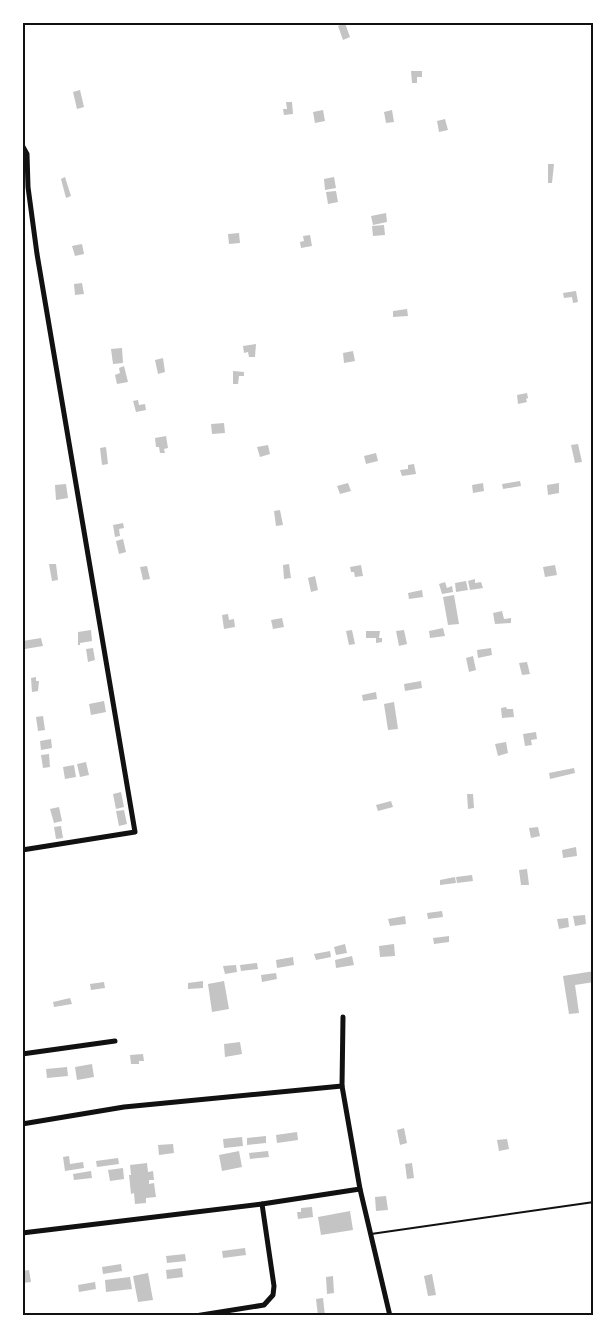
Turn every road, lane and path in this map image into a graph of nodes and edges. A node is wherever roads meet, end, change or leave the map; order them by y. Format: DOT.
graph roads {
  1 [pos="22,145"];
  2 [pos="22,849"];
  3 [pos="343,1017"];
  4 [pos="115,1041"];
  5 [pos="22,1054"];
  6 [pos="342,1086"];
  7 [pos="22,1124"];
  8 [pos="360,1188"];
  9 [pos="594,1202"];
  10 [pos="262,1204"];
  11 [pos="22,1233"];
  12 [pos="371,1234"];
  13 [pos="195,1316"];
  14 [pos="390,1316"];
  1 -- 2 [label="street"];
  3 -- 6 [label="street"];
  4 -- 5 [label="street"];
  6 -- 7 [label="street"];
  6 -- 8 [label="street"];
  8 -- 10 [label="street"];
  8 -- 12 [label="street"];
  9 -- 12 [label="lane"];
  10 -- 11 [label="street"];
  10 -- 13 [label="street"];
  12 -- 14 [label="street"];
}
